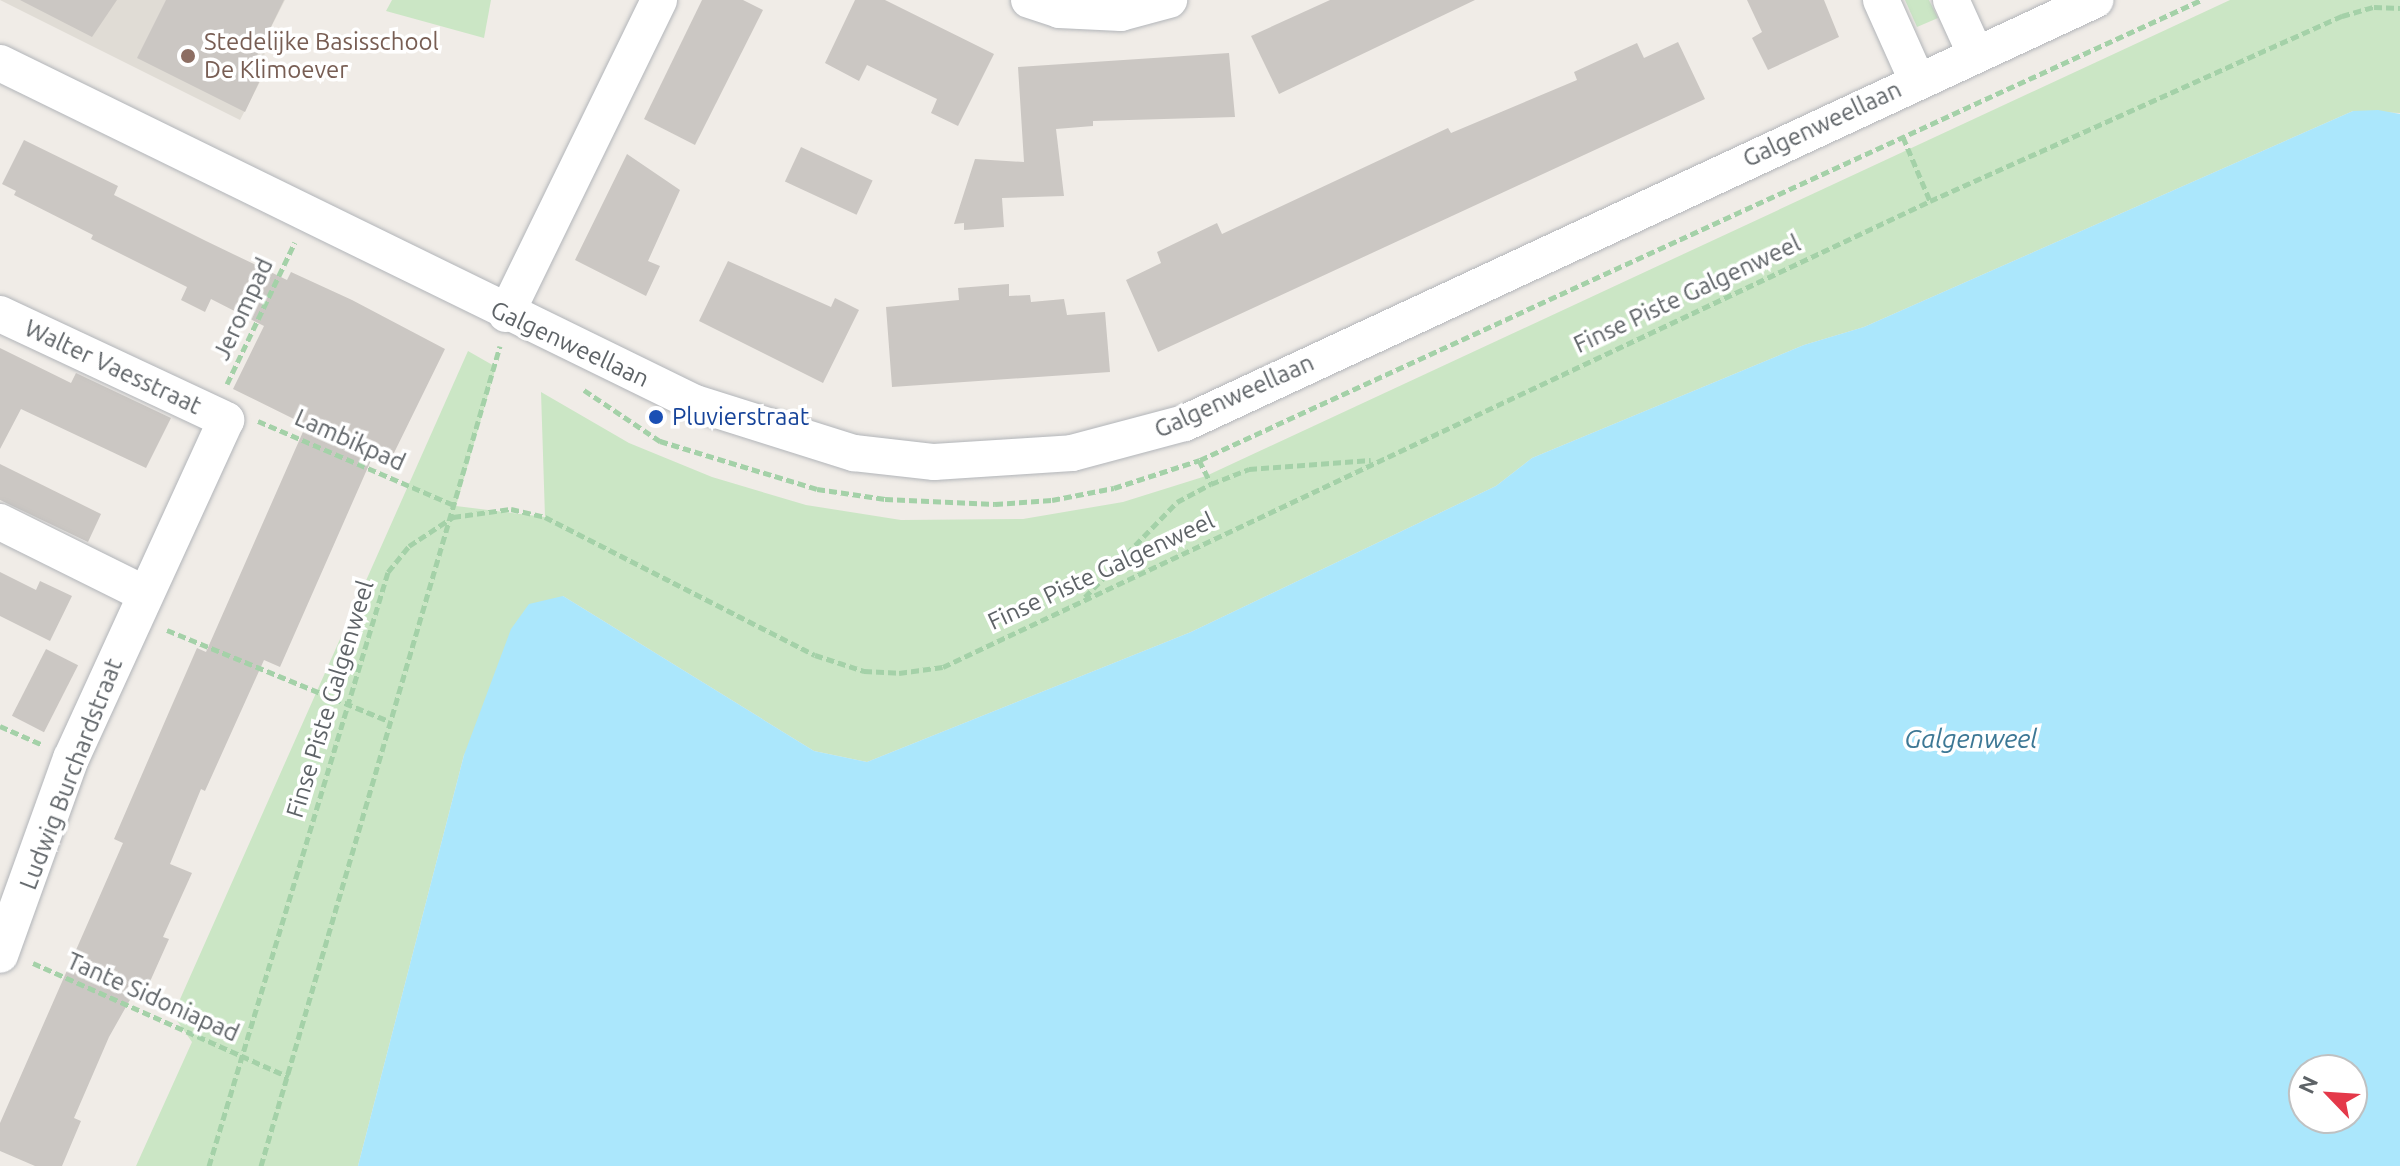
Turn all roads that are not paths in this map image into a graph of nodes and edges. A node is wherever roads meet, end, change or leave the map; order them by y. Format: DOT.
graph roads {
  1 [pos="659,0"];
  2 [pos="1029,0"];
  3 [pos="1169,0"];
  4 [pos="1881,0"];
  5 [pos="1951,0"];
  6 [pos="2095,0"];
  7 [pos="1976,55"];
  8 [pos="4,74"];
  9 [pos="1917,80"];
  10 [pos="0,314"];
  11 [pos="506,314"];
  12 [pos="226,420"];
  13 [pos="0,522"];
  14 [pos="138,604"];
  15 [pos="1,952"];
  1 -- 11 [label="street"];
  2 -- 3 [label="street"];
  4 -- 9 [label="street"];
  5 -- 7 [label="street"];
  6 -- 7 [label="street, Galgenweellaan"];
  7 -- 9 [label="street, Galgenweellaan"];
  8 -- 11 [label="street, Galgenweellaan"];
  9 -- 11 [label="street, Galgenweellaan"];
  10 -- 12 [label="street, Walter Vaesstraat"];
  12 -- 14 [label="street, Ludwig Burchardstraat"];
  13 -- 14 [label="street"];
  14 -- 15 [label="street, Ludwig Burchardstraat"];
}
